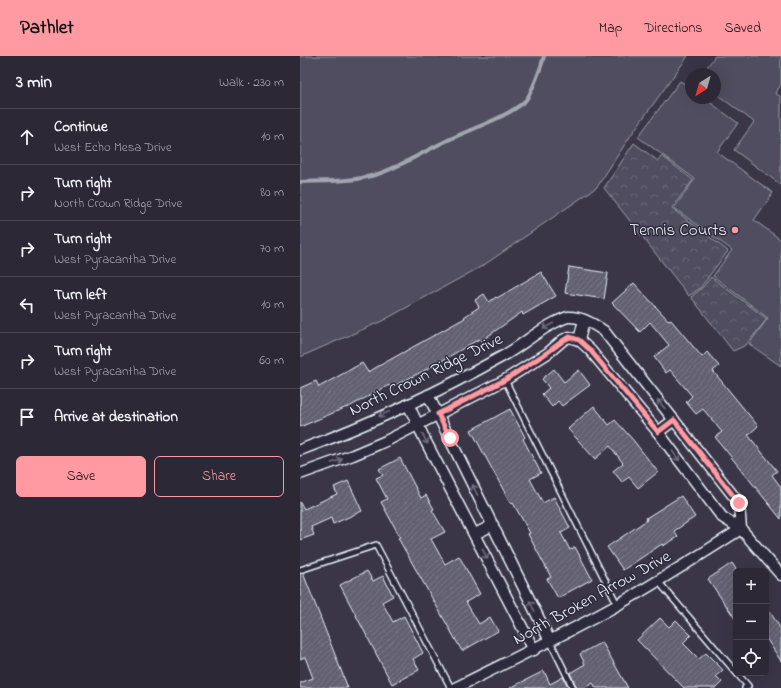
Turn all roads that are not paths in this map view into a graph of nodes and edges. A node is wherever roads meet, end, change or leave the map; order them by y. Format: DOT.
graph roads {
  1 [pos="584,320"];
  2 [pos="579,340"];
  3 [pos="505,380"];
  4 [pos="428,395"];
  5 [pos="408,404"];
  6 [pos="438,414"];
  7 [pos="674,420"];
  8 [pos="418,424"];
  9 [pos="658,432"];
  10 [pos="300,450"];
  11 [pos="300,474"];
  12 [pos="493,525"];
  13 [pos="741,529"];
  14 [pos="475,534"];
  15 [pos="300,570"];
  16 [pos="781,576"];
  17 [pos="658,581"];
  18 [pos="617,604"];
  19 [pos="550,641"];
  20 [pos="534,650"];
  21 [pos="451,688"];
  22 [pos="455,688"];
  23 [pos="573,688"];
  24 [pos="745,688"];
  1 -- 2 [label="street"];
  1 -- 4 [label="street, North Crown Ridge Drive, one-way"];
  7 -- 1 [label="street, one-way"];
  2 -- 3 [label="street"];
  2 -- 9 [label="street"];
  3 -- 6 [label="street"];
  3 -- 18 [label="lane"];
  4 -- 5 [label="street, North Crown Ridge Drive"];
  4 -- 6 [label="street"];
  5 -- 8 [label="street"];
  5 -- 10 [label="street, North Crown Ridge Drive, one-way"];
  6 -- 8 [label="street"];
  12 -- 6 [label="street, one-way"];
  7 -- 9 [label="street"];
  7 -- 13 [label="street"];
  11 -- 8 [label="street, one-way"];
  8 -- 14 [label="street, one-way"];
  9 -- 13 [label="street, one-way"];
  12 -- 14 [label="street"];
  19 -- 12 [label="street, one-way"];
  13 -- 16 [label="street"];
  13 -- 17 [label="street, North Broken Arrow Drive"];
  14 -- 20 [label="street, one-way"];
  15 -- 21 [label="lane"];
  17 -- 18 [label="street, North Broken Arrow Drive"];
  17 -- 24 [label="lane"];
  18 -- 19 [label="street, North Broken Arrow Drive"];
  19 -- 20 [label="street, North Broken Arrow Drive"];
  19 -- 23 [label="lane"];
  20 -- 22 [label="street, North Broken Arrow Drive"];
}
